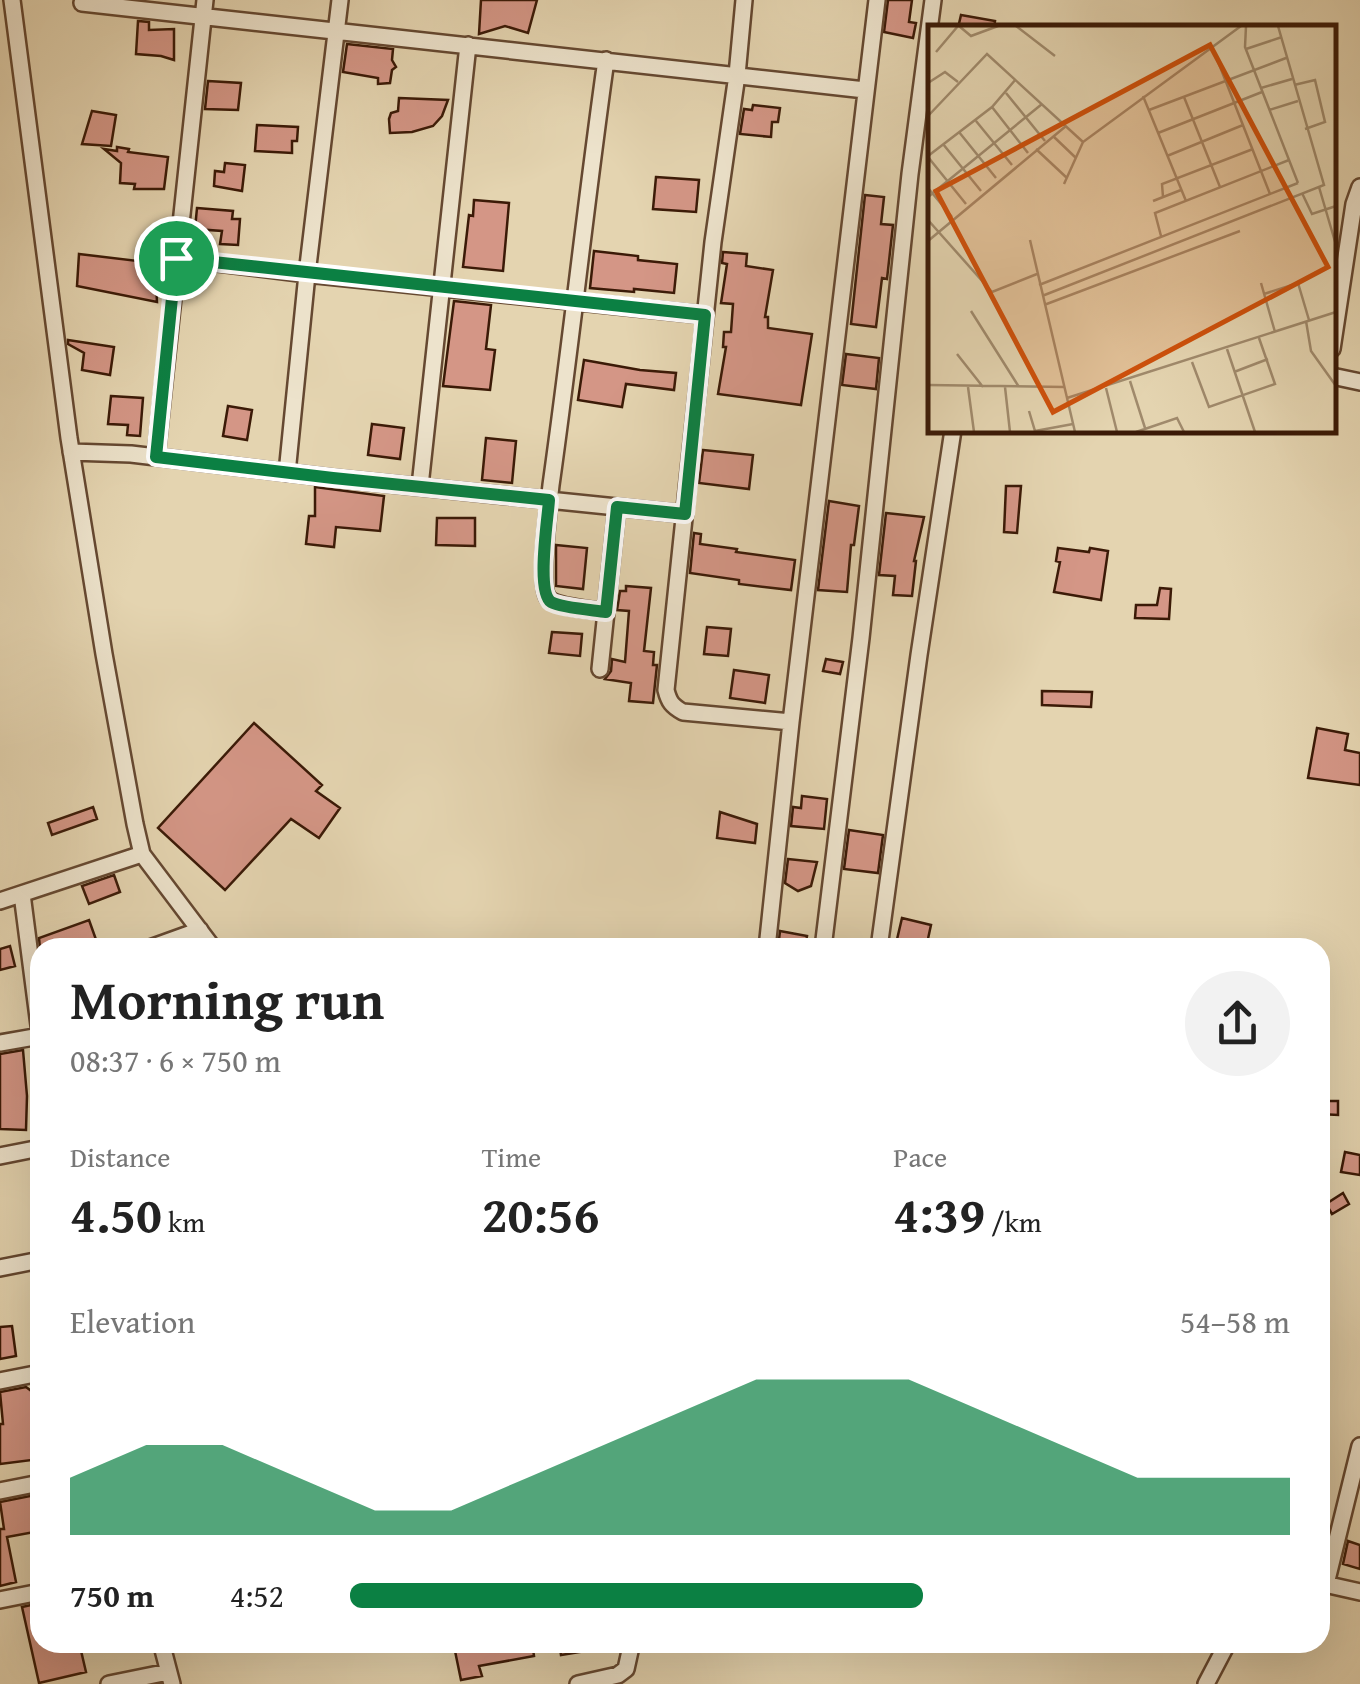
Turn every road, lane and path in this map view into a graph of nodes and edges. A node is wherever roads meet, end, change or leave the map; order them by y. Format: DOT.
graph roads {
  1 [pos="12,0"];
  2 [pos="340,0"];
  3 [pos="744,0"];
  4 [pos="878,0"];
  5 [pos="933,0"];
  6 [pos="82,3"];
  7 [pos="204,8"];
  8 [pos="930,25"];
  9 [pos="337,30"];
  10 [pos="928,38"];
  11 [pos="468,45"];
  12 [pos="606,60"];
  13 [pos="736,75"];
  14 [pos="865,90"];
  15 [pos="1360,187"];
  16 [pos="176,258"];
  17 [pos="307,274"];
  18 [pos="440,286"];
  19 [pos="576,301"];
  20 [pos="705,315"];
  21 [pos="1335,329"];
  22 [pos="1335,377"];
  23 [pos="1360,382"];
  24 [pos="953,432"];
  25 [pos="71,452"];
  26 [pos="156,457"];
  27 [pos="287,472"];
  28 [pos="420,486"];
  29 [pos="549,500"];
  30 [pos="617,507"];
  31 [pos="685,514"];
  32 [pos="606,612"];
  33 [pos="600,669"];
  34 [pos="791,722"];
  35 [pos="142,854"];
  36 [pos="22,894"];
  37 [pos="0,901"];
  38 [pos="200,930"];
  39 [pos="178,938"];
  40 [pos="206,938"];
  41 [pos="767,938"];
  42 [pos="824,938"];
  43 [pos="881,938"];
  44 [pos="30,943"];
  45 [pos="30,1036"];
  46 [pos="0,1043"];
  47 [pos="30,1150"];
  48 [pos="0,1156"];
  49 [pos="30,1262"];
  50 [pos="0,1268"];
  51 [pos="30,1375"];
  52 [pos="0,1381"];
  53 [pos="1360,1446"];
  54 [pos="30,1485"];
  55 [pos="0,1491"];
  56 [pos="1330,1557"];
  57 [pos="1330,1585"];
  58 [pos="1360,1592"];
  59 [pos="30,1594"];
  60 [pos="0,1600"];
  61 [pos="163,1653"];
  62 [pos="630,1653"];
  63 [pos="1222,1653"];
  64 [pos="170,1678"];
  65 [pos="109,1684"];
  66 [pos="578,1684"];
  67 [pos="1206,1684"];
  1 -- 25 [label="street"];
  2 -- 9 [label="street"];
  3 -- 13 [label="street"];
  4 -- 14 [label="street"];
  5 -- 8 [label="street"];
  6 -- 7 [label="street"];
  7 -- 9 [label="street"];
  7 -- 16 [label="street"];
  9 -- 11 [label="street"];
  9 -- 17 [label="street"];
  10 -- 42 [label="street"];
  11 -- 12 [label="street"];
  11 -- 18 [label="street"];
  12 -- 13 [label="street"];
  12 -- 19 [label="street"];
  13 -- 14 [label="street"];
  13 -- 20 [label="street"];
  14 -- 34 [label="street"];
  15 -- 21 [label="street"];
  16 -- 17 [label="street"];
  16 -- 26 [label="street"];
  17 -- 18 [label="street"];
  17 -- 27 [label="street"];
  18 -- 19 [label="street"];
  18 -- 28 [label="street"];
  19 -- 20 [label="street"];
  19 -- 29 [label="street"];
  20 -- 31 [label="street"];
  22 -- 23 [label="street"];
  24 -- 43 [label="street"];
  25 -- 26 [label="street"];
  25 -- 35 [label="street"];
  26 -- 27 [label="street"];
  27 -- 28 [label="street"];
  28 -- 29 [label="street"];
  29 -- 30 [label="street"];
  29 -- 32 [label="street"];
  30 -- 31 [label="street"];
  30 -- 32 [label="street"];
  31 -- 34 [label="street"];
  32 -- 33 [label="street"];
  34 -- 41 [label="street"];
  35 -- 36 [label="street"];
  35 -- 38 [label="street"];
  36 -- 37 [label="street"];
  36 -- 44 [label="street"];
  38 -- 39 [label="street"];
  38 -- 40 [label="street"];
  45 -- 46 [label="street"];
  47 -- 48 [label="street"];
  49 -- 50 [label="street"];
  51 -- 52 [label="street"];
  53 -- 56 [label="street"];
  54 -- 55 [label="street"];
  57 -- 58 [label="street"];
  59 -- 60 [label="street"];
  61 -- 64 [label="street"];
  62 -- 66 [label="street"];
  63 -- 67 [label="street"];
  64 -- 65 [label="street"];
}
